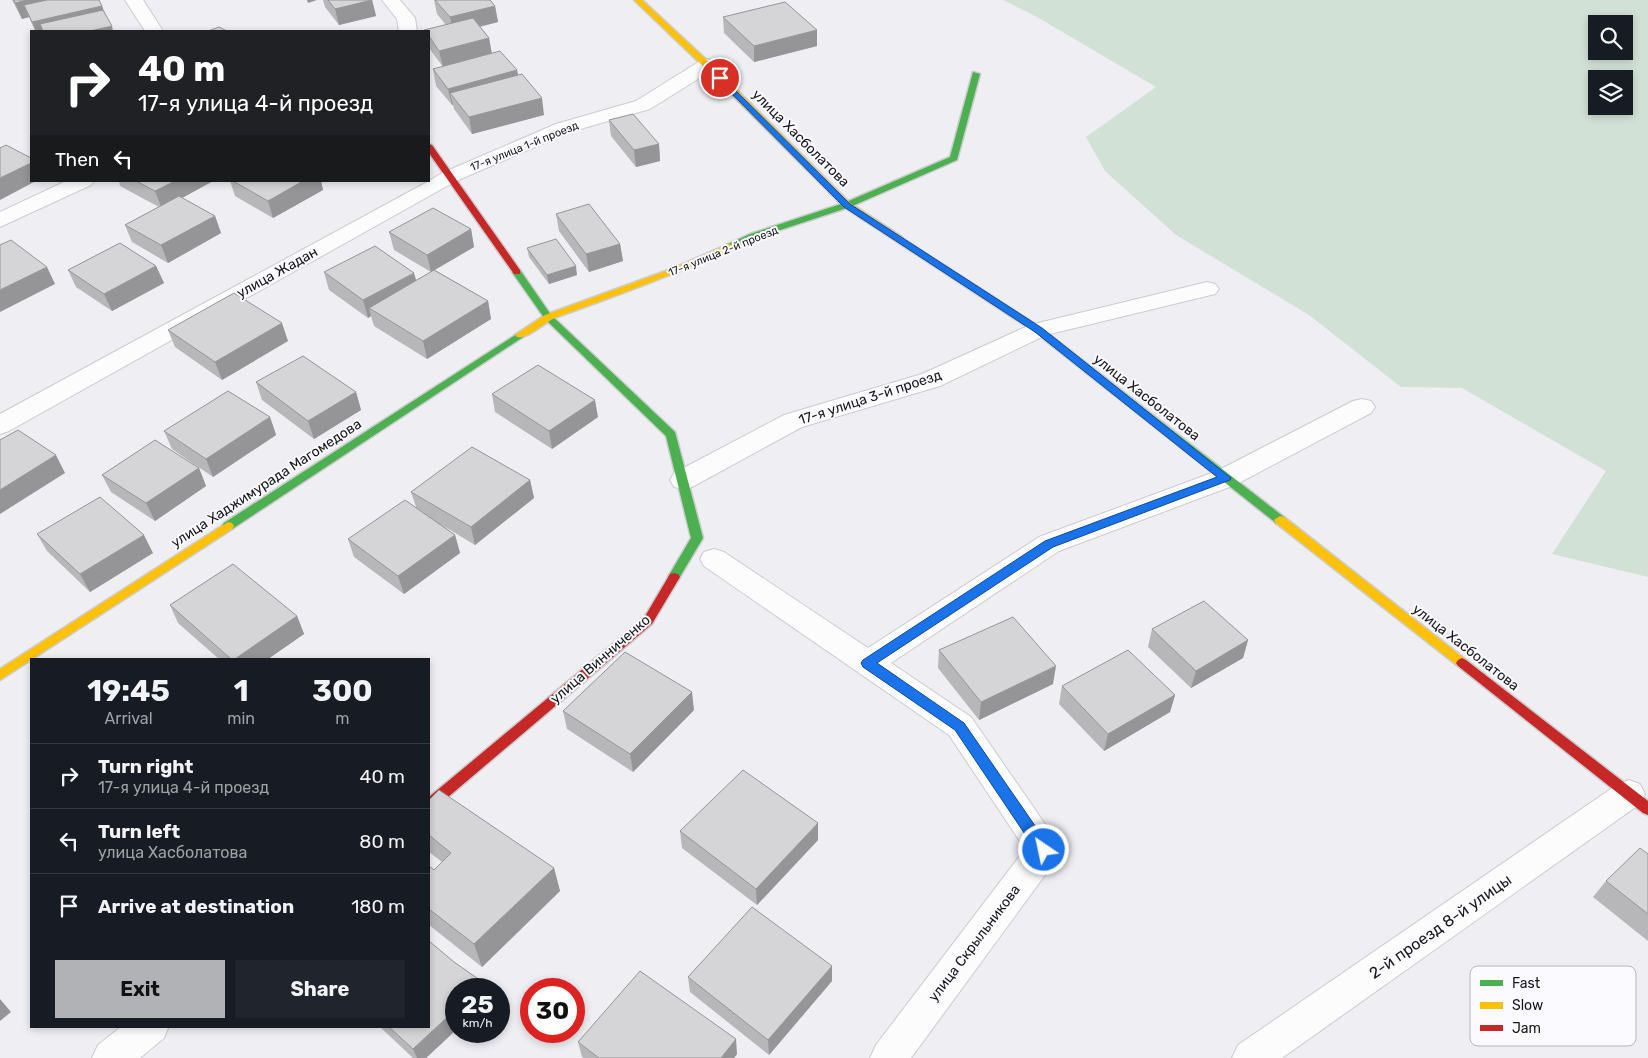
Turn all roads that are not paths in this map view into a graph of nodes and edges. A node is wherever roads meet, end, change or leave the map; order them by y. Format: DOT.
graph roads {
  1 [pos="134,0"];
  2 [pos="391,0"];
  3 [pos="644,1"];
  4 [pos="153,30"];
  5 [pos="408,30"];
  6 [pos="707,65"];
  7 [pos="976,74"];
  8 [pos="430,148"];
  9 [pos="449,177"];
  10 [pos="82,182"];
  11 [pos="847,206"];
  12 [pos="0,220"];
  13 [pos="1207,289"];
  14 [pos="548,317"];
  15 [pos="1038,330"];
  16 [pos="1362,407"];
  17 [pos="0,425"];
  18 [pos="1226,478"];
  19 [pos="683,480"];
  20 [pos="714,559"];
  21 [pos="868,663"];
  22 [pos="0,675"];
  23 [pos="1639,802"];
  24 [pos="430,804"];
  25 [pos="148,1028"];
  26 [pos="111,1058"];
  27 [pos="889,1058"];
  28 [pos="1251,1058"];
  1 -- 4 [label="street"];
  2 -- 5 [label="street"];
  3 -- 6 [label="street, улица Хасболатова"];
  6 -- 9 [label="street, 17-я улица 1-й проезд"];
  6 -- 11 [label="street, улица Хасболатова"];
  7 -- 11 [label="street, 17-я улица 2-й проезд"];
  8 -- 9 [label="street, улица Винниченко"];
  9 -- 14 [label="street, улица Винниченко"];
  9 -- 17 [label="street, улица Жадан"];
  10 -- 12 [label="street"];
  11 -- 14 [label="street, 17-я улица 2-й проезд"];
  11 -- 15 [label="street, улица Хасболатова"];
  13 -- 15 [label="street, 17-я улица 3-й проезд"];
  14 -- 19 [label="street, улица Винниченко"];
  14 -- 22 [label="street, улица Хаджимурада Магомедова"];
  15 -- 18 [label="street, улица Хасболатова"];
  15 -- 19 [label="street, 17-я улица 3-й проезд"];
  16 -- 18 [label="street"];
  18 -- 21 [label="street"];
  18 -- 23 [label="street, улица Хасболатова"];
  19 -- 24 [label="street, улица Винниченко"];
  20 -- 21 [label="street, улица Скрыльникова"];
  21 -- 27 [label="street, улица Скрыльникова"];
  23 -- 28 [label="street, 2-й проезд 8-й улицы"];
  25 -- 26 [label="street"];
}
